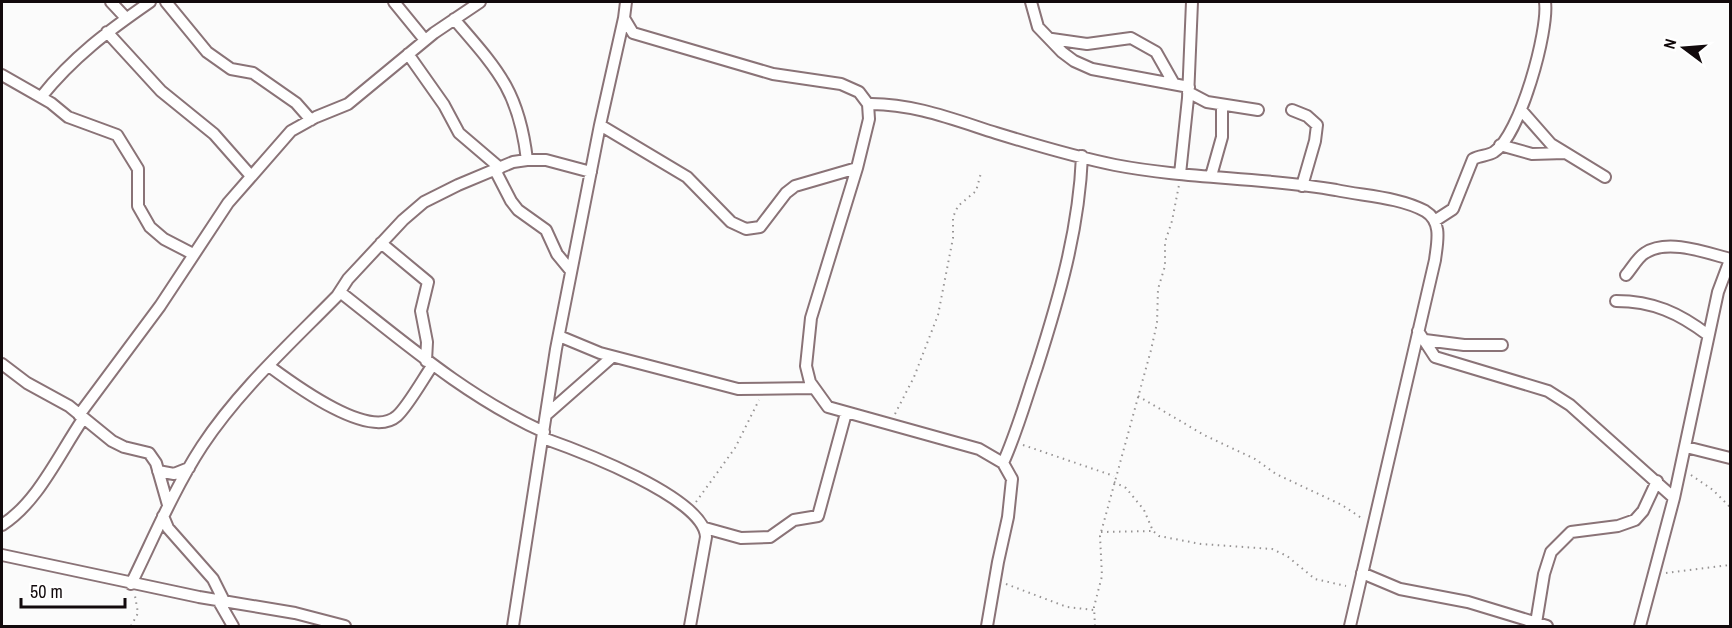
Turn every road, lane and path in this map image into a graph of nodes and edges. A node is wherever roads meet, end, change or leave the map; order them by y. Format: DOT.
graph roads {
  1 [pos="111,2"];
  2 [pos="150,2"];
  3 [pos="166,2"];
  4 [pos="394,2"];
  5 [pos="480,2"];
  6 [pos="626,2"];
  7 [pos="1031,2"];
  8 [pos="1192,2"];
  9 [pos="1545,2"];
  10 [pos="126,18"];
  11 [pos="624,18"];
  12 [pos="454,19"];
  13 [pos="107,32"];
  14 [pos="1052,39"];
  15 [pos="425,40"];
  16 [pos="408,54"];
  17 [pos="2,75"];
  18 [pos="1173,82"];
  19 [pos="1188,89"];
  20 [pos="41,97"];
  21 [pos="868,104"];
  22 [pos="1222,105"];
  23 [pos="1258,110"];
  24 [pos="1292,110"];
  25 [pos="1522,111"];
  26 [pos="311,120"];
  27 [pos="600,125"];
  28 [pos="1500,145"];
  29 [pos="1565,153"];
  30 [pos="1082,156"];
  31 [pos="527,160"];
  32 [pos="857,168"];
  33 [pos="498,169"];
  34 [pos="591,172"];
  35 [pos="981,173"];
  36 [pos="1179,174"];
  37 [pos="251,176"];
  38 [pos="1211,176"];
  39 [pos="1605,177"];
  40 [pos="1302,186"];
  41 [pos="1436,220"];
  42 [pos="381,243"];
  43 [pos="193,254"];
  44 [pos="1731,259"];
  45 [pos="571,271"];
  46 [pos="1626,275"];
  47 [pos="340,291"];
  48 [pos="1616,301"];
  49 [pos="1418,331"];
  50 [pos="1708,335"];
  51 [pos="559,336"];
  52 [pos="1425,340"];
  53 [pos="1502,345"];
  54 [pos="612,357"];
  55 [pos="429,363"];
  56 [pos="2,364"];
  57 [pos="269,366"];
  58 [pos="814,388"];
  59 [pos="763,390"];
  60 [pos="1138,396"];
  61 [pos="846,413"];
  62 [pos="546,415"];
  63 [pos="81,417"];
  64 [pos="891,425"];
  65 [pos="543,435"];
  66 [pos="1012,442"];
  67 [pos="1686,447"];
  68 [pos="1731,458"];
  69 [pos="1003,462"];
  70 [pos="189,468"];
  71 [pos="1680,470"];
  72 [pos="158,471"];
  73 [pos="1115,477"];
  74 [pos="1657,481"];
  75 [pos="1114,482"];
  76 [pos="1674,498"];
  77 [pos="168,504"];
  78 [pos="1731,507"];
  79 [pos="690,512"];
  80 [pos="163,516"];
  81 [pos="2,525"];
  82 [pos="1372,527"];
  83 [pos="705,528"];
  84 [pos="1153,531"];
  85 [pos="1101,532"];
  86 [pos="2,555"];
  87 [pos="1731,565"];
  88 [pos="1654,574"];
  89 [pos="1361,578"];
  90 [pos="995,580"];
  91 [pos="133,584"];
  92 [pos="221,601"];
  93 [pos="1094,610"];
  94 [pos="1542,625"];
  95 [pos="131,627"];
  96 [pos="233,627"];
  97 [pos="345,627"];
  98 [pos="513,627"];
  99 [pos="690,627"];
  100 [pos="987,627"];
  101 [pos="1095,627"];
  102 [pos="1350,627"];
  103 [pos="1640,627"];
  1 -- 10 [label="street"];
  2 -- 10 [label="street"];
  3 -- 26 [label="street"];
  4 -- 15 [label="street"];
  5 -- 12 [label="street"];
  6 -- 11 [label="street"];
  7 -- 14 [label="street"];
  8 -- 19 [label="street"];
  9 -- 25 [label="street"];
  10 -- 13 [label="street"];
  11 -- 21 [label="street"];
  11 -- 27 [label="street"];
  12 -- 15 [label="street"];
  12 -- 31 [label="street"];
  13 -- 20 [label="street"];
  13 -- 37 [label="street"];
  14 -- 18 [label="street"];
  14 -- 18 [label="street"];
  15 -- 16 [label="street"];
  16 -- 26 [label="street"];
  16 -- 33 [label="street"];
  17 -- 20 [label="street"];
  18 -- 19 [label="street"];
  19 -- 22 [label="street"];
  19 -- 36 [label="street"];
  20 -- 43 [label="street"];
  21 -- 30 [label="street"];
  21 -- 32 [label="street"];
  22 -- 23 [label="street"];
  22 -- 38 [label="street"];
  24 -- 40 [label="street"];
  25 -- 28 [label="street"];
  25 -- 29 [label="street"];
  26 -- 37 [label="street"];
  27 -- 32 [label="street"];
  27 -- 34 [label="street"];
  28 -- 29 [label="street"];
  28 -- 41 [label="street"];
  29 -- 39 [label="street"];
  30 -- 36 [label="street"];
  30 -- 66 [label="street"];
  31 -- 33 [label="street"];
  31 -- 34 [label="street"];
  32 -- 58 [label="street"];
  33 -- 42 [label="street"];
  33 -- 45 [label="street"];
  34 -- 45 [label="street"];
  35 -- 64 [label="path"];
  36 -- 38 [label="street"];
  36 -- 60 [label="path"];
  37 -- 43 [label="street"];
  38 -- 40 [label="street"];
  40 -- 41 [label="street"];
  41 -- 49 [label="street"];
  42 -- 47 [label="street"];
  42 -- 55 [label="street"];
  43 -- 63 [label="street"];
  44 -- 46 [label="street"];
  44 -- 50 [label="street"];
  45 -- 51 [label="street"];
  47 -- 55 [label="street"];
  47 -- 57 [label="street"];
  48 -- 50 [label="street"];
  49 -- 52 [label="street"];
  49 -- 82 [label="street"];
  50 -- 67 [label="street"];
  51 -- 54 [label="street"];
  51 -- 62 [label="street"];
  52 -- 53 [label="street"];
  52 -- 74 [label="street"];
  54 -- 59 [label="street"];
  54 -- 62 [label="street"];
  55 -- 57 [label="street"];
  55 -- 65 [label="street"];
  56 -- 63 [label="street"];
  57 -- 70 [label="street"];
  58 -- 59 [label="street"];
  58 -- 61 [label="street"];
  59 -- 79 [label="path"];
  60 -- 73 [label="path"];
  60 -- 82 [label="path"];
  61 -- 64 [label="street"];
  61 -- 83 [label="street"];
  62 -- 65 [label="street"];
  63 -- 72 [label="street"];
  63 -- 81 [label="street"];
  64 -- 69 [label="street"];
  65 -- 79 [label="street"];
  65 -- 98 [label="street"];
  66 -- 69 [label="street"];
  66 -- 73 [label="path"];
  67 -- 68 [label="street"];
  67 -- 71 [label="street"];
  69 -- 90 [label="street"];
  70 -- 72 [label="street"];
  70 -- 77 [label="street"];
  71 -- 76 [label="street"];
  71 -- 78 [label="path"];
  72 -- 77 [label="street"];
  73 -- 75 [label="path"];
  74 -- 76 [label="street"];
  74 -- 94 [label="street"];
  75 -- 84 [label="path"];
  75 -- 85 [label="path"];
  76 -- 88 [label="street"];
  77 -- 80 [label="street"];
  79 -- 83 [label="street"];
  80 -- 91 [label="street"];
  80 -- 92 [label="street"];
  82 -- 89 [label="street"];
  83 -- 99 [label="street"];
  84 -- 85 [label="path"];
  84 -- 89 [label="path"];
  85 -- 93 [label="path"];
  86 -- 91 [label="street"];
  87 -- 88 [label="path"];
  88 -- 103 [label="street"];
  89 -- 94 [label="street"];
  89 -- 102 [label="street"];
  90 -- 93 [label="path"];
  90 -- 100 [label="street"];
  91 -- 92 [label="street"];
  91 -- 95 [label="path"];
  92 -- 96 [label="street"];
  92 -- 97 [label="street"];
  93 -- 101 [label="path"];
}
